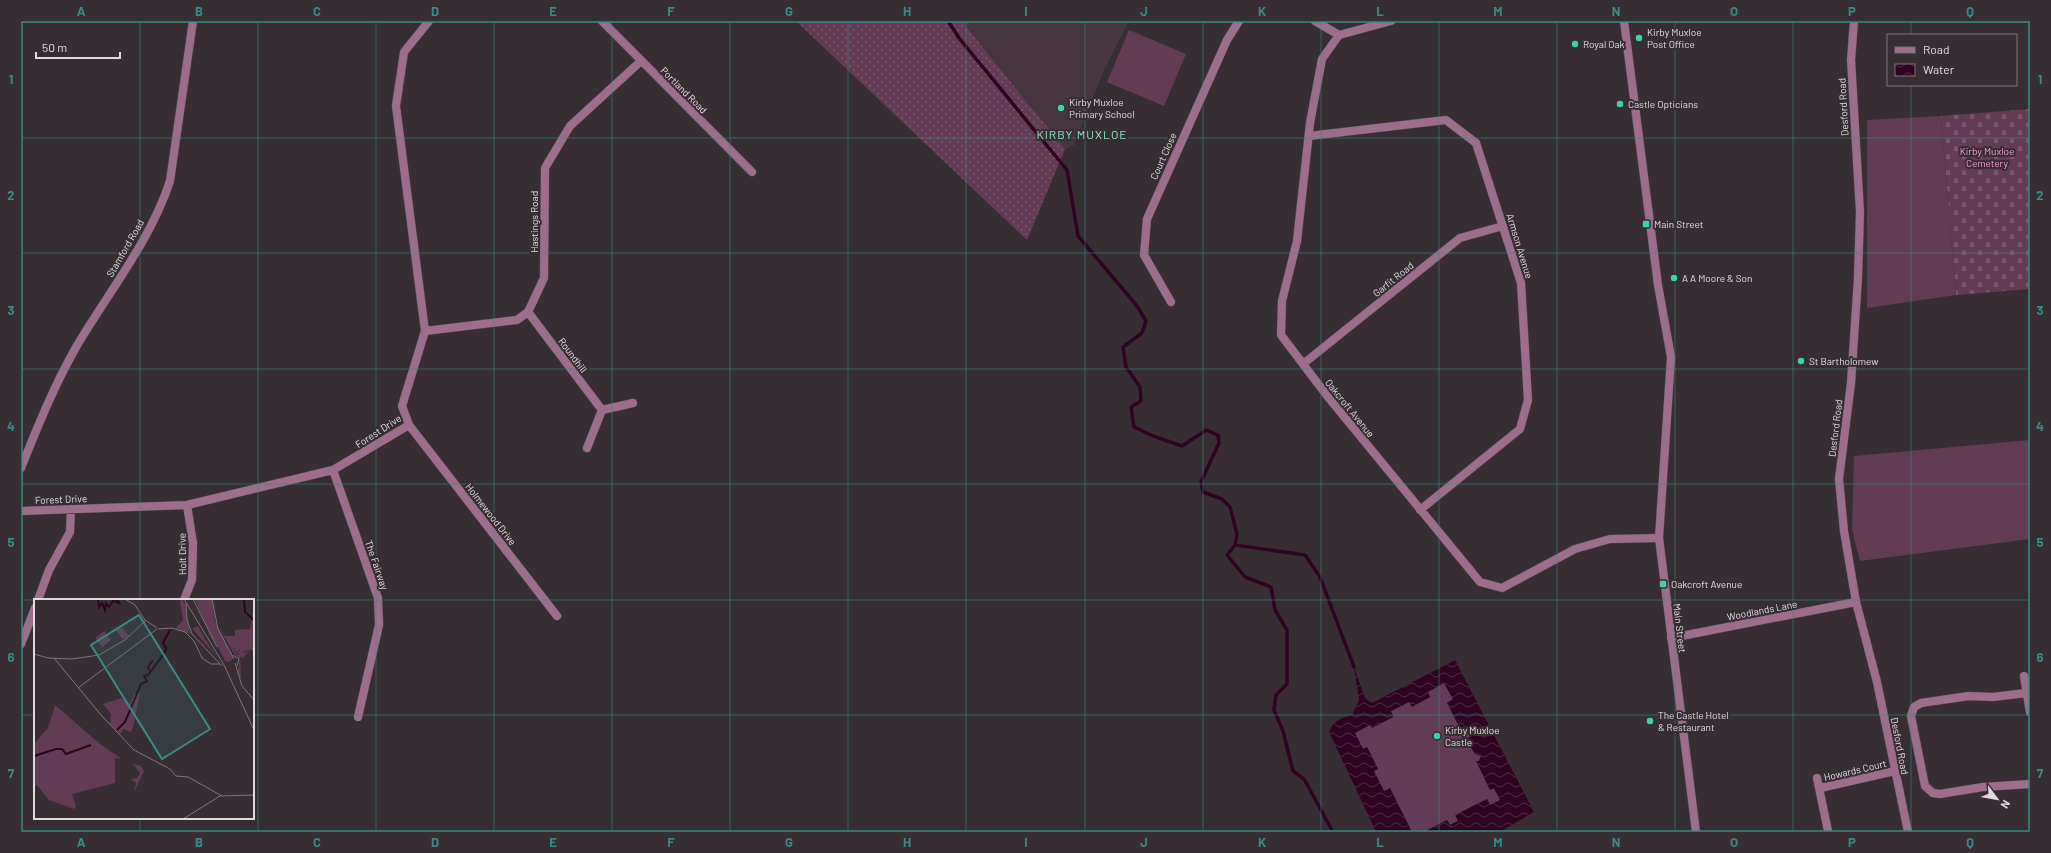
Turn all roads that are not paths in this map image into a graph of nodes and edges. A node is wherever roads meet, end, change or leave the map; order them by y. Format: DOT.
graph roads {
  1 [pos="193,21"];
  2 [pos="429,21"];
  3 [pos="602,21"];
  4 [pos="1239,21"];
  5 [pos="1315,21"];
  6 [pos="1391,21"];
  7 [pos="1624,21"];
  8 [pos="1854,21"];
  9 [pos="1339,36"];
  10 [pos="641,60"];
  11 [pos="1309,136"];
  12 [pos="752,172"];
  13 [pos="1503,226"];
  14 [pos="1171,302"];
  15 [pos="528,312"];
  16 [pos="426,331"];
  17 [pos="1303,364"];
  18 [pos="633,403"];
  19 [pos="602,410"];
  20 [pos="409,425"];
  21 [pos="587,448"];
  22 [pos="21,468"];
  23 [pos="333,470"];
  24 [pos="187,505"];
  25 [pos="71,509"];
  26 [pos="21,510"];
  27 [pos="1420,510"];
  28 [pos="1659,538"];
  29 [pos="38,599"];
  30 [pos="184,599"];
  31 [pos="1856,602"];
  32 [pos="34,611"];
  33 [pos="557,616"];
  34 [pos="1671,638"];
  35 [pos="21,644"];
  36 [pos="2024,676"];
  37 [pos="2026,693"];
  38 [pos="2030,712"];
  39 [pos="358,717"];
  40 [pos="1895,771"];
  41 [pos="1817,778"];
  42 [pos="2030,784"];
  43 [pos="1820,788"];
  44 [pos="1828,831"];
  45 [pos="1696,832"];
  46 [pos="1908,832"];
  1 -- 22 [label="street, Stamford Road"];
  2 -- 16 [label="street, Forest Drive"];
  3 -- 10 [label="street, Portland Road"];
  4 -- 14 [label="street, Court Close"];
  5 -- 9 [label="street"];
  6 -- 9 [label="street"];
  7 -- 28 [label="street, Main Street"];
  8 -- 31 [label="street, Desford Road"];
  9 -- 11 [label="street, Oakcroft Avenue"];
  10 -- 12 [label="street, Portland Road"];
  10 -- 15 [label="street, Hastings Road"];
  11 -- 13 [label="street, Armson Avenue"];
  11 -- 17 [label="street, Oakcroft Avenue"];
  13 -- 17 [label="street, Garfit Road"];
  13 -- 27 [label="street, Armson Avenue"];
  15 -- 16 [label="street"];
  15 -- 19 [label="street, Roundhill"];
  16 -- 20 [label="street, Forest Drive"];
  17 -- 27 [label="street, Oakcroft Avenue"];
  18 -- 19 [label="street"];
  19 -- 21 [label="street"];
  20 -- 23 [label="street, Forest Drive"];
  20 -- 33 [label="street, Holmewood Drive"];
  23 -- 24 [label="street, Forest Drive"];
  23 -- 39 [label="street, The Fairway"];
  24 -- 25 [label="street, Forest Drive"];
  24 -- 30 [label="street, Holt Drive"];
  25 -- 26 [label="street, Forest Drive"];
  25 -- 29 [label="street"];
  27 -- 28 [label="street, Oakcroft Avenue"];
  28 -- 34 [label="street, Main Street"];
  31 -- 34 [label="street, Woodlands Lane"];
  31 -- 40 [label="street, Desford Road"];
  32 -- 35 [label="street"];
  34 -- 45 [label="street, Main Street"];
  36 -- 37 [label="street"];
  37 -- 38 [label="street"];
  37 -- 42 [label="street"];
  40 -- 43 [label="street, Howards Court"];
  40 -- 46 [label="street, Desford Road"];
  41 -- 43 [label="street, Howards Court"];
  43 -- 44 [label="street, Howards Court"];
}
